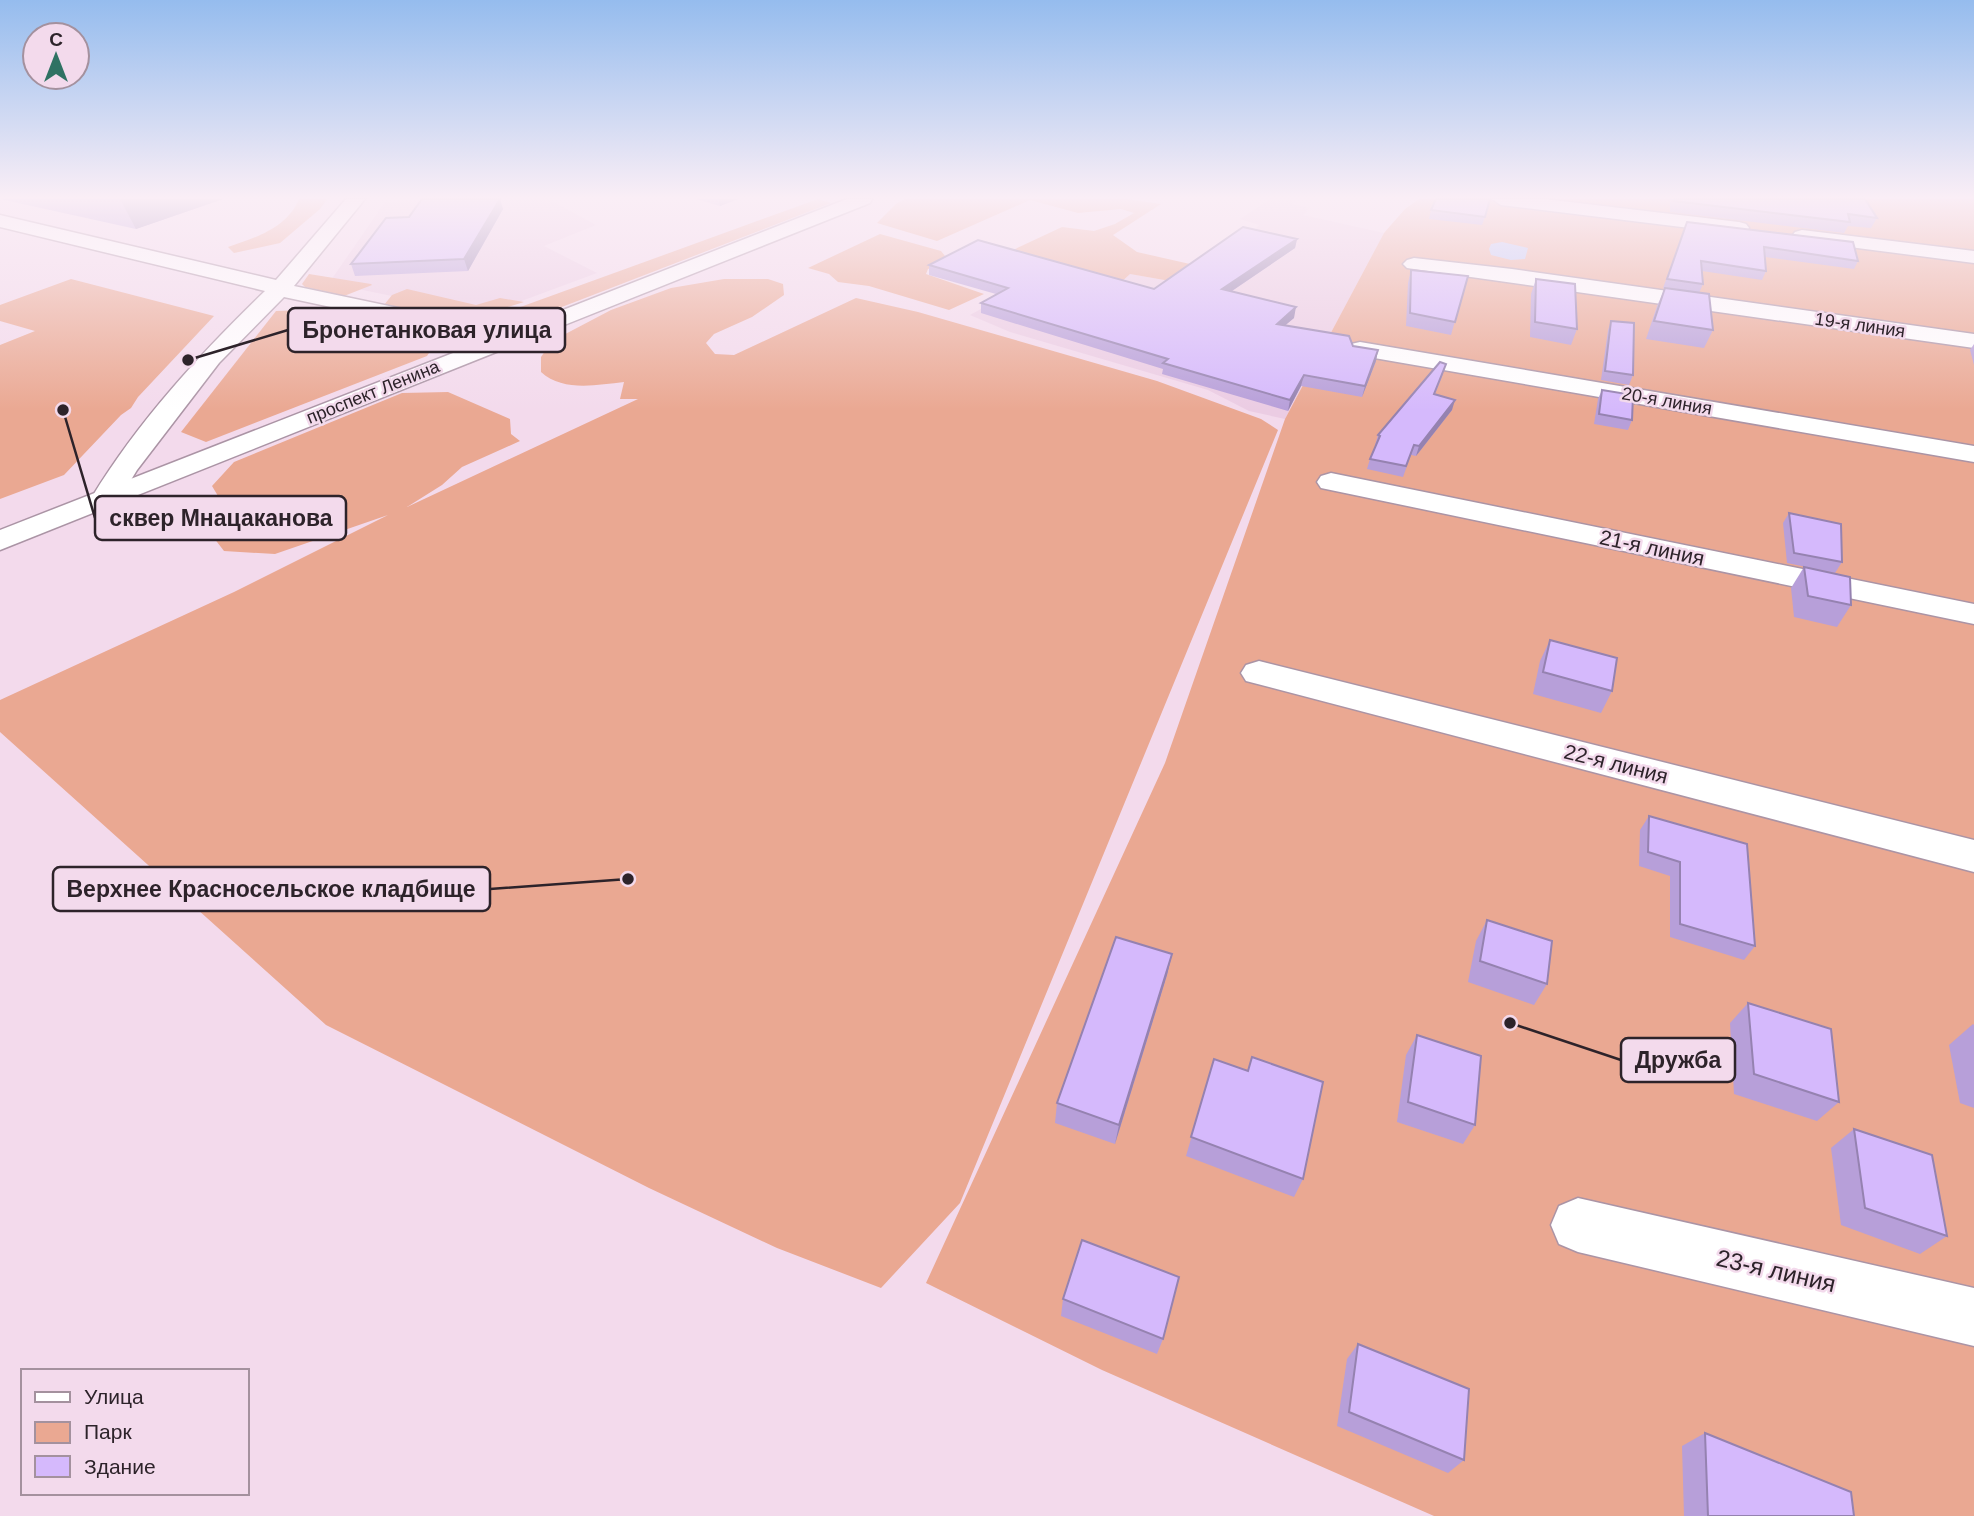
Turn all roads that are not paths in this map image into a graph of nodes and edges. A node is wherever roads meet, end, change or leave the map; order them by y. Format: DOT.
graph roads {
  1 [pos="204,270"];
  2 [pos="296,270"];
  3 [pos="683,270"];
  4 [pos="1465,270"];
  5 [pos="281,288"];
  6 [pos="509,338"];
  7 [pos="1974,341"];
  8 [pos="1360,349"];
  9 [pos="1974,454"];
  10 [pos="1331,482"];
  11 [pos="107,497"];
  12 [pos="0,541"];
  13 [pos="1974,614"];
  14 [pos="1259,673"];
  15 [pos="1974,856"];
  16 [pos="1578,1225"];
  17 [pos="1974,1317"];
  1 -- 5 [label="street"];
  2 -- 5 [label="street"];
  3 -- 6 [label="street, проспект Ленина"];
  4 -- 7 [label="street, 19-я линия"];
  5 -- 6 [label="street"];
  5 -- 11 [label="street"];
  6 -- 11 [label="street, проспект Ленина"];
  8 -- 9 [label="street, 20-я линия"];
  10 -- 13 [label="street, 21-я линия"];
  11 -- 12 [label="street, проспект Ленина"];
  14 -- 15 [label="street, 22-я линия"];
  16 -- 17 [label="street, 23-я линия"];
}
